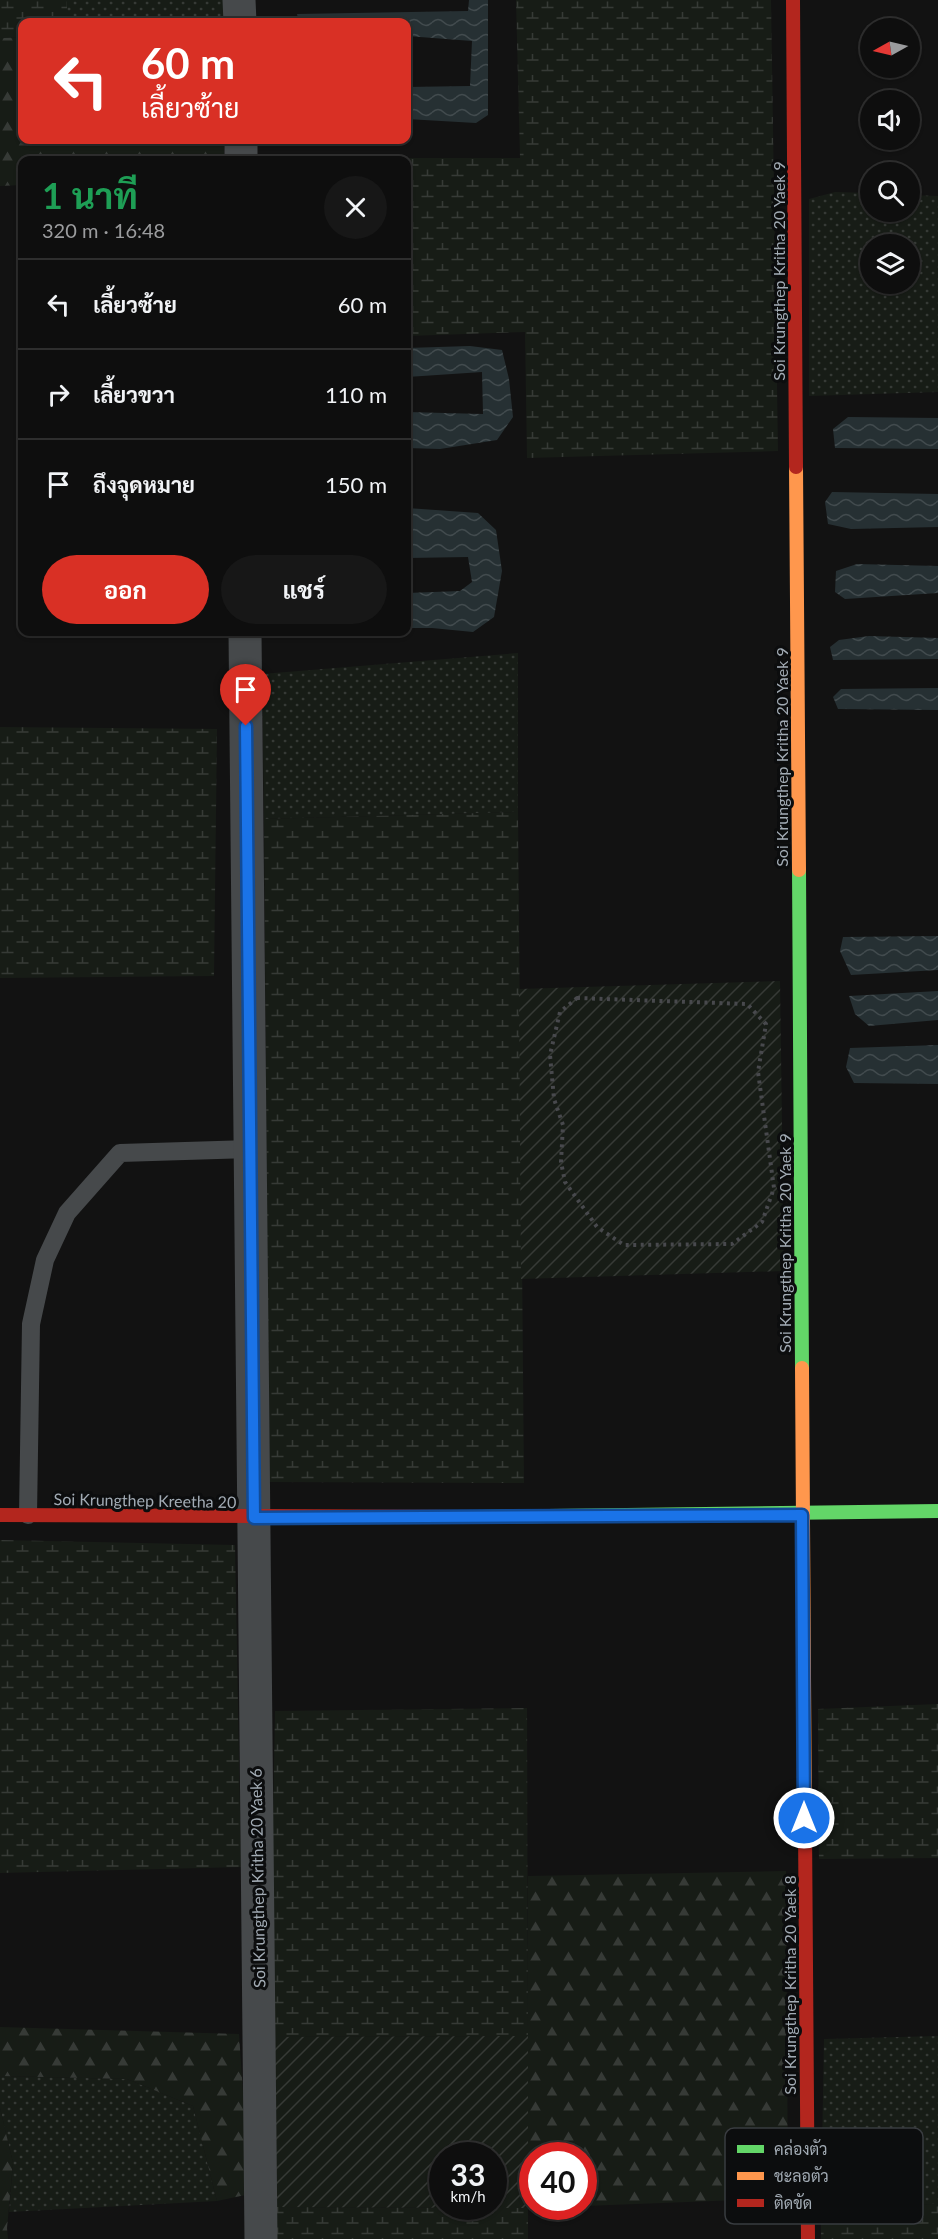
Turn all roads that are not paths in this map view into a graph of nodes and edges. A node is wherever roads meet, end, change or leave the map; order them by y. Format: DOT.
graph roads {
  1 [pos="239,0"];
  2 [pos="792,0"];
  3 [pos="240,18"];
  4 [pos="245,636"];
  5 [pos="250,1149"];
  6 [pos="938,1511"];
  7 [pos="0,1515"];
  8 [pos="28,1515"];
  9 [pos="802,1515"];
  10 [pos="254,1518"];
  11 [pos="807,2128"];
  12 [pos="808,2224"];
  13 [pos="261,2239"];
  14 [pos="808,2239"];
  1 -- 3 [label="street"];
  2 -- 9 [label="street, Soi Krungthep Kritha 20 Yaek 9"];
  4 -- 5 [label="street, Soi Krungthep Kritha 20 Yaek 6"];
  5 -- 8 [label="lane"];
  5 -- 10 [label="street, Soi Krungthep Kritha 20 Yaek 6"];
  6 -- 9 [label="street, Soi Krungthep Kreetha 20"];
  7 -- 8 [label="street, Soi Krungthep Kreetha 20"];
  8 -- 10 [label="street, Soi Krungthep Kreetha 20"];
  9 -- 10 [label="street, Soi Krungthep Kreetha 20"];
  9 -- 11 [label="street, Soi Krungthep Kritha 20 Yaek 8"];
  10 -- 13 [label="street, Soi Krungthep Kritha 20 Yaek 6"];
  12 -- 14 [label="street, Soi Krungthep Kritha 20 Yaek 8"];
}
